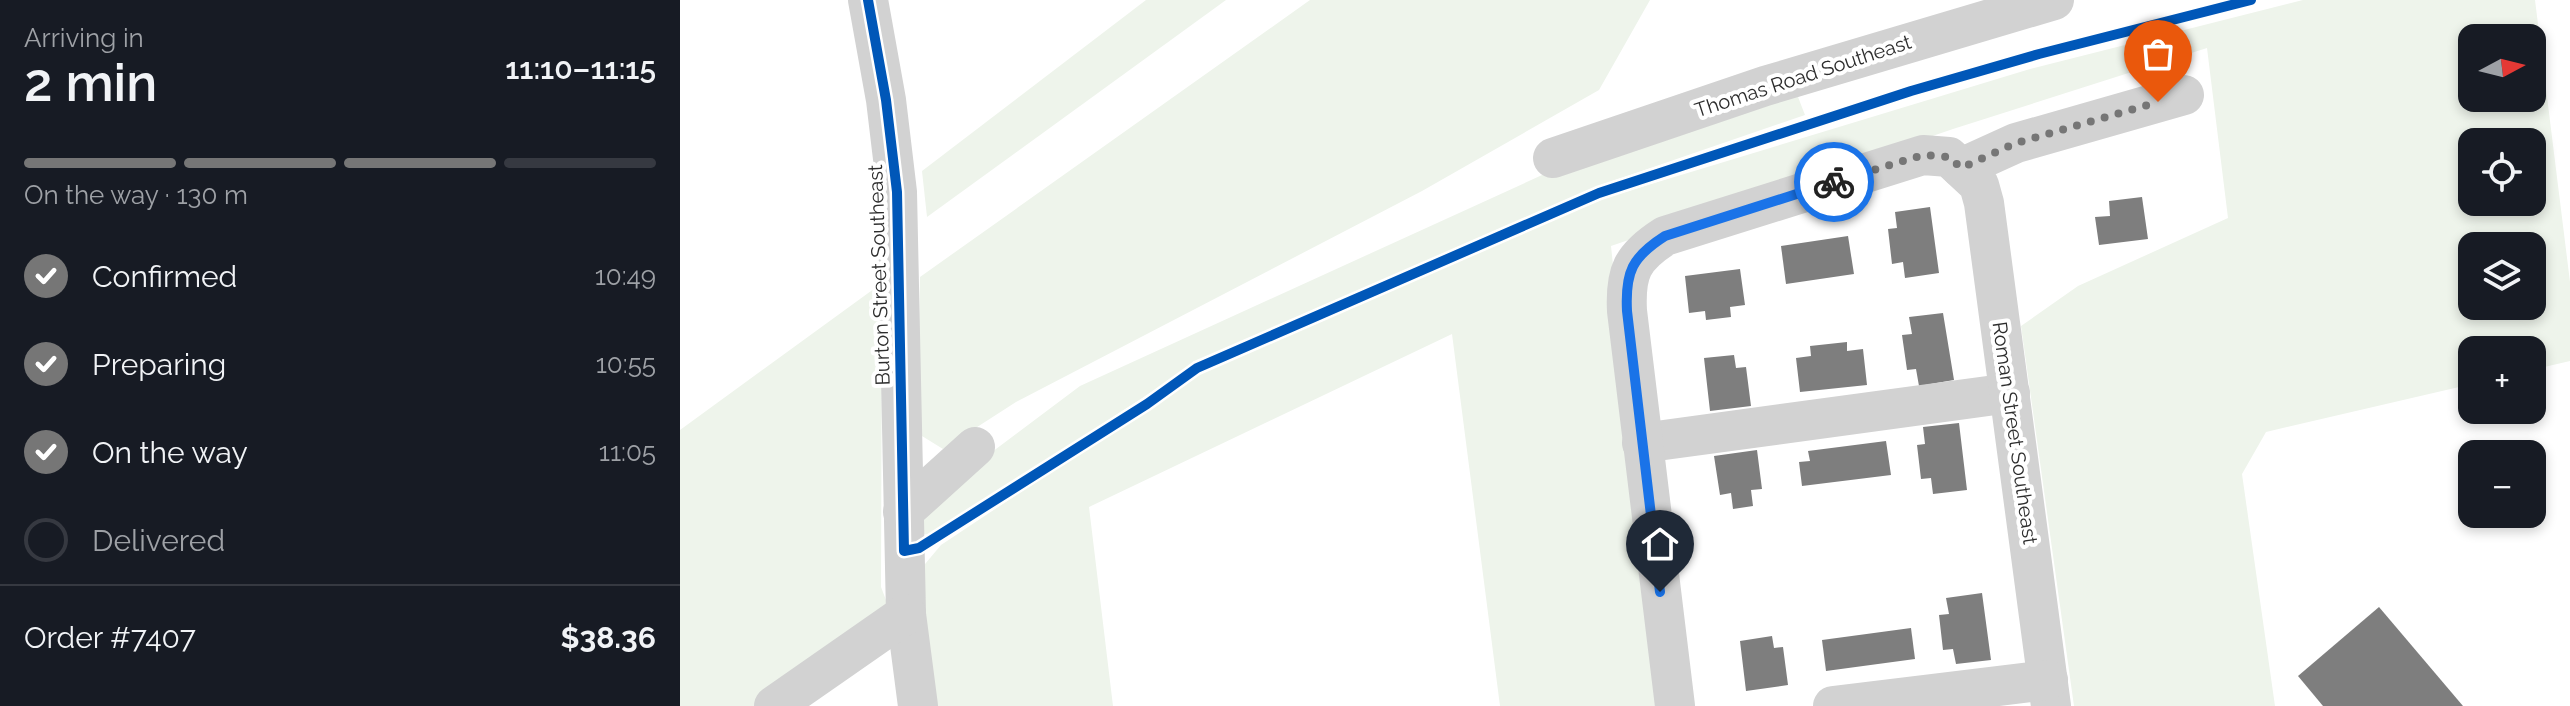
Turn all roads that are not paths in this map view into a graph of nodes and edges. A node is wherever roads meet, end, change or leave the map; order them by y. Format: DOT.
graph roads {
  1 [pos="868,0"];
  2 [pos="2054,0"];
  3 [pos="2184,95"];
  4 [pos="1553,158"];
  5 [pos="1961,168"];
  6 [pos="2010,393"];
  7 [pos="1642,443"];
  8 [pos="975,447"];
  9 [pos="903,512"];
  10 [pos="906,614"];
  11 [pos="2050,693"];
  12 [pos="774,706"];
  13 [pos="918,706"];
  14 [pos="1675,706"];
  15 [pos="1833,706"];
  1 -- 9 [label="street, Burton Street Southeast"];
  2 -- 4 [label="street, Thomas Road Southeast"];
  3 -- 5 [label="street"];
  5 -- 6 [label="street, Roman Street Southeast"];
  5 -- 7 [label="street"];
  6 -- 7 [label="street"];
  6 -- 11 [label="street, Roman Street Southeast"];
  7 -- 14 [label="street"];
  8 -- 9 [label="street"];
  9 -- 10 [label="street, Burton Street Southeast"];
  10 -- 12 [label="street"];
  10 -- 13 [label="street, Burton Street Southeast"];
  11 -- 15 [label="street"];
}
